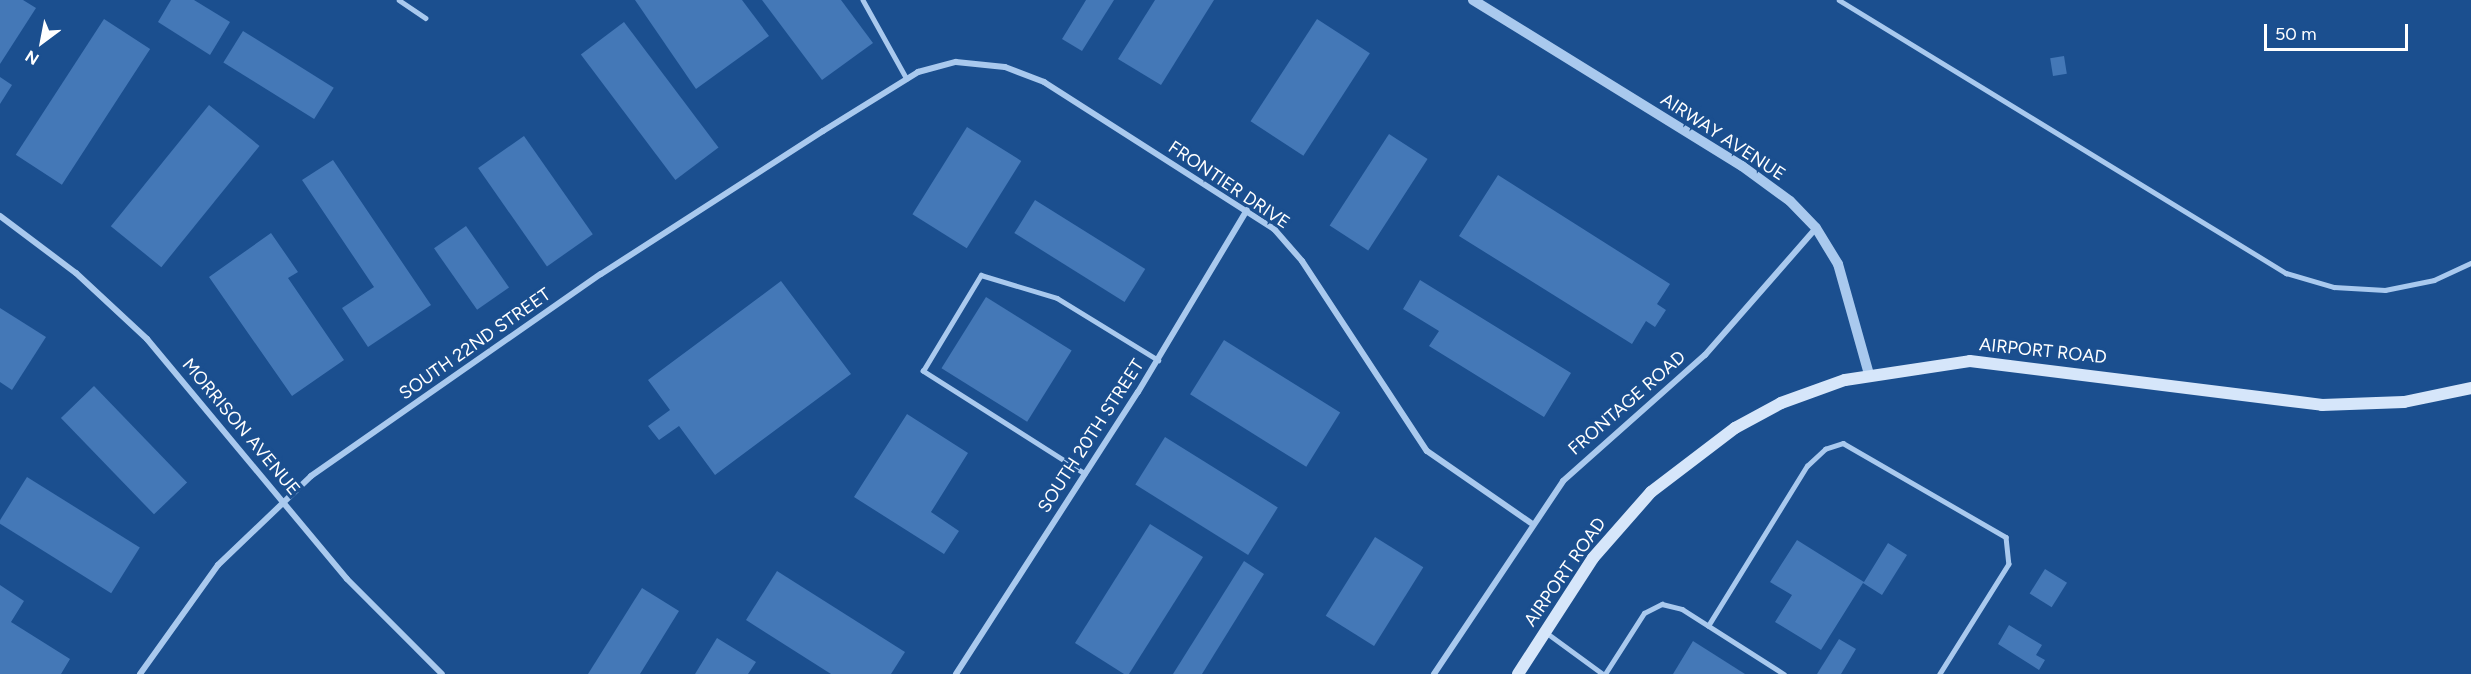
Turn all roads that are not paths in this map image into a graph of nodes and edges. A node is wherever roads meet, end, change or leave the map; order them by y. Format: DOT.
graph roads {
  1 [pos="399,0"];
  2 [pos="863,0"];
  3 [pos="1473,0"];
  4 [pos="1839,0"];
  5 [pos="426,18"];
  6 [pos="907,79"];
  7 [pos="879,96"];
  8 [pos="1247,210"];
  9 [pos="0,216"];
  10 [pos="1816,228"];
  11 [pos="2471,263"];
  12 [pos="1158,360"];
  13 [pos="1869,374"];
  14 [pos="2471,388"];
  15 [pos="1085,474"];
  16 [pos="283,500"];
  17 [pos="1532,523"];
  18 [pos="1708,626"];
  19 [pos="1545,632"];
  20 [pos="140,674"];
  21 [pos="442,674"];
  22 [pos="956,674"];
  23 [pos="1434,674"];
  24 [pos="1518,674"];
  25 [pos="1604,674"];
  26 [pos="1784,674"];
  27 [pos="1940,674"];
  1 -- 5 [label="lane"];
  2 -- 6 [label="lane"];
  3 -- 10 [label="street, AIRWAY AVENUE"];
  4 -- 11 [label="lane"];
  6 -- 7 [label="street, FRONTIER DRIVE"];
  6 -- 8 [label="street, FRONTIER DRIVE"];
  7 -- 16 [label="street, SOUTH 22ND STREET"];
  8 -- 12 [label="street, SOUTH 20TH STREET"];
  8 -- 17 [label="street, FRONTIER DRIVE"];
  9 -- 16 [label="street, MORRISON AVENUE"];
  10 -- 13 [label="street, AIRWAY AVENUE"];
  10 -- 17 [label="street, FRONTAGE ROAD"];
  12 -- 15 [label="street, SOUTH 20TH STREET"];
  12 -- 15 [label="lane"];
  13 -- 14 [label="main road, AIRPORT ROAD"];
  13 -- 19 [label="main road, AIRPORT ROAD"];
  15 -- 22 [label="street, SOUTH 20TH STREET"];
  16 -- 20 [label="street, SOUTH 22ND STREET"];
  16 -- 21 [label="street, MORRISON AVENUE"];
  17 -- 23 [label="street, FRONTAGE ROAD"];
  18 -- 25 [label="lane"];
  18 -- 26 [label="lane"];
  18 -- 27 [label="lane"];
  19 -- 24 [label="main road, AIRPORT ROAD"];
  19 -- 25 [label="lane"];
}
